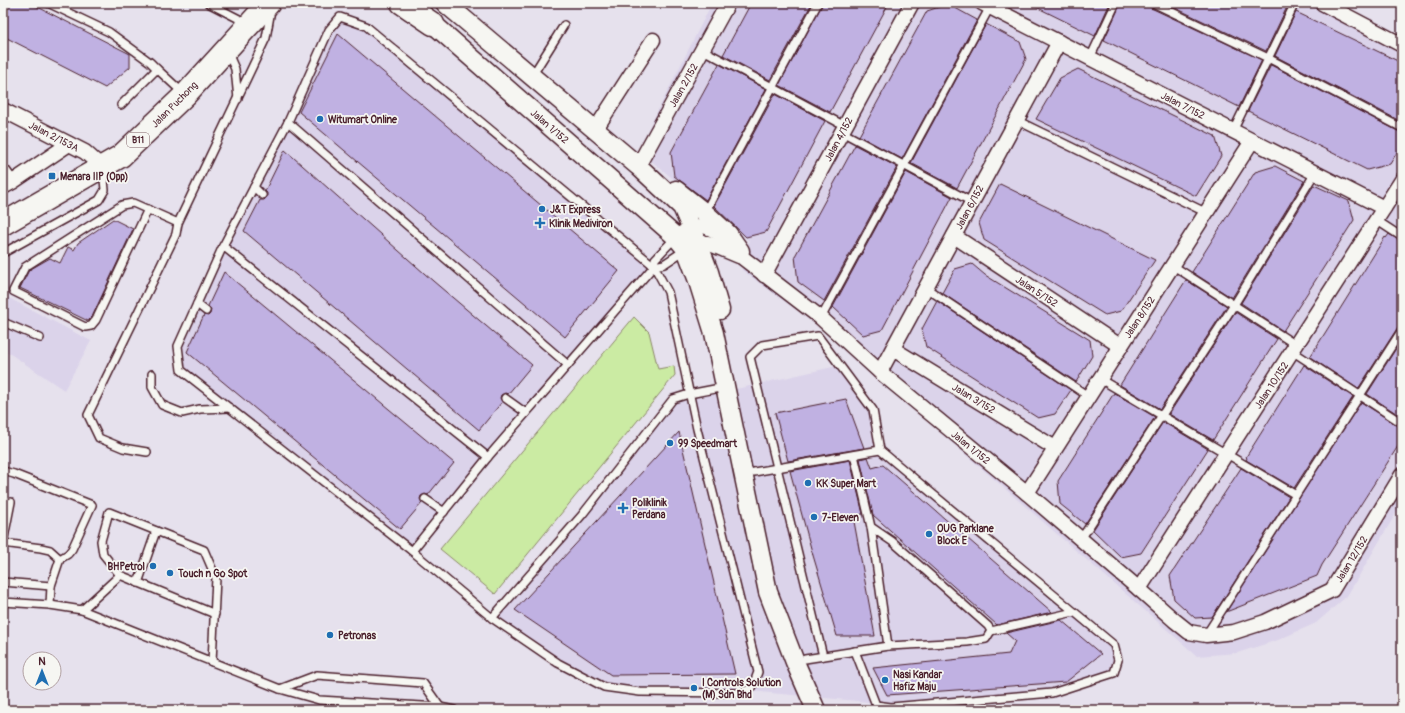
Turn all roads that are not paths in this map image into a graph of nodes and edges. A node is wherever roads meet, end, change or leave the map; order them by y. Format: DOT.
graph roads {
  1 [pos="48,3"];
  2 [pos="208,3"];
  3 [pos="269,3"];
  4 [pos="273,3"];
  5 [pos="402,3"];
  6 [pos="411,3"];
  7 [pos="445,3"];
  8 [pos="728,3"];
  9 [pos="818,3"];
  10 [pos="912,3"];
  11 [pos="1116,3"];
  12 [pos="1153,3"];
  13 [pos="1295,3"];
  14 [pos="1322,3"];
  15 [pos="986,5"];
  16 [pos="432,24"];
  17 [pos="249,25"];
  18 [pos="564,25"];
  19 [pos="653,40"];
  20 [pos="1059,42"];
  21 [pos="1402,45"];
  22 [pos="227,49"];
  23 [pos="702,50"];
  24 [pos="1090,58"];
  25 [pos="1268,58"];
  26 [pos="157,69"];
  27 [pos="532,76"];
  28 [pos="773,87"];
  29 [pos="185,95"];
  30 [pos="238,99"];
  31 [pos="121,105"];
  32 [pos="3,110"];
  33 [pos="1016,120"];
  34 [pos="288,122"];
  35 [pos="1402,128"];
  36 [pos="844,129"];
  37 [pos="595,130"];
  38 [pos="1233,131"];
  39 [pos="1252,141"];
  40 [pos="69,144"];
  41 [pos="904,165"];
  42 [pos="638,166"];
  43 [pos="102,167"];
  44 [pos="3,168"];
  45 [pos="1315,173"];
  46 [pos="1402,180"];
  47 [pos="9,184"];
  48 [pos="254,187"];
  49 [pos="262,195"];
  50 [pos="972,202"];
  51 [pos="1384,208"];
  52 [pos="148,210"];
  53 [pos="1205,212"];
  54 [pos="705,213"];
  55 [pos="1376,220"];
  56 [pos="178,223"];
  57 [pos="3,224"];
  58 [pos="954,236"];
  59 [pos="1402,237"];
  60 [pos="688,239"];
  61 [pos="223,246"];
  62 [pos="3,253"];
  63 [pos="741,255"];
  64 [pos="1172,265"];
  65 [pos="654,266"];
  66 [pos="764,275"];
  67 [pos="926,288"];
  68 [pos="197,304"];
  69 [pos="1234,305"];
  70 [pos="206,311"];
  71 [pos="821,318"];
  72 [pos="3,322"];
  73 [pos="1402,330"];
  74 [pos="40,338"];
  75 [pos="1120,346"];
  76 [pos="1294,348"];
  77 [pos="893,349"];
  78 [pos="568,365"];
  79 [pos="880,372"];
  80 [pos="152,374"];
  81 [pos="1100,379"];
  82 [pos="725,387"];
  83 [pos="689,394"];
  84 [pos="1088,396"];
  85 [pos="1360,396"];
  86 [pos="505,398"];
  87 [pos="230,408"];
  88 [pos="526,413"];
  89 [pos="1162,416"];
  90 [pos="1402,423"];
  91 [pos="1055,448"];
  92 [pos="880,450"];
  93 [pos="147,452"];
  94 [pos="1226,454"];
  95 [pos="854,455"];
  96 [pos="488,458"];
  97 [pos="777,468"];
  98 [pos="3,471"];
  99 [pos="749,472"];
  100 [pos="1402,475"];
  101 [pos="1027,493"];
  102 [pos="1296,495"];
  103 [pos="425,499"];
  104 [pos="11,502"];
  105 [pos="444,512"];
  106 [pos="871,527"];
  107 [pos="156,531"];
  108 [pos="1081,539"];
  109 [pos="3,543"];
  110 [pos="412,551"];
  111 [pos="60,559"];
  112 [pos="120,575"];
  113 [pos="3,582"];
  114 [pos="138,582"];
  115 [pos="51,586"];
  116 [pos="1140,589"];
  117 [pos="3,602"];
  118 [pos="50,605"];
  119 [pos="82,610"];
  120 [pos="1074,612"];
  121 [pos="215,614"];
  122 [pos="492,618"];
  123 [pos="991,631"];
  124 [pos="1206,634"];
  125 [pos="888,646"];
  126 [pos="855,651"];
  127 [pos="212,662"];
  128 [pos="809,664"];
  129 [pos="280,690"];
  130 [pos="440,707"];
  131 [pos="454,710"];
  132 [pos="816,710"];
  133 [pos="828,710"];
  1 -- 26 [label="lane"];
  2 -- 17 [label="lane"];
  3 -- 17 [label="main road, Jalan Puchong / B11"];
  4 -- 30 [label="lane"];
  5 -- 16 [label="main road"];
  6 -- 16 [label="street, Jalan 1/152"];
  7 -- 27 [label="street"];
  8 -- 23 [label="street, Jalan 2/152"];
  9 -- 28 [label="lane"];
  10 -- 36 [label="street, Jalan 4/152"];
  11 -- 24 [label="lane"];
  12 -- 25 [label="lane"];
  13 -- 25 [label="lane"];
  14 -- 21 [label="street"];
  15 -- 20 [label="street, Jalan 7/152"];
  15 -- 41 [label="lane"];
  16 -- 60 [label="street, Jalan 1/152"];
  17 -- 22 [label="main road, Jalan Puchong / B11"];
  18 -- 27 [label="lane"];
  19 -- 37 [label="street"];
  20 -- 24 [label="street, Jalan 7/152"];
  20 -- 33 [label="street, Jalan 6/152"];
  22 -- 29 [label="main road, Jalan Puchong / B11"];
  22 -- 30 [label="lane"];
  23 -- 28 [label="lane"];
  23 -- 42 [label="street, Jalan 2/152"];
  24 -- 38 [label="street, Jalan 7/152"];
  25 -- 35 [label="lane"];
  25 -- 38 [label="lane"];
  26 -- 29 [label="lane"];
  26 -- 31 [label="lane"];
  27 -- 37 [label="street"];
  28 -- 36 [label="lane"];
  28 -- 54 [label="lane"];
  29 -- 43 [label="main road, Jalan Puchong / B11"];
  30 -- 56 [label="lane"];
  32 -- 40 [label="street, Jalan 2/153A"];
  33 -- 50 [label="street, Jalan 6/152"];
  33 -- 53 [label="lane"];
  34 -- 48 [label="lane"];
  34 -- 65 [label="lane"];
  34 -- 78 [label="lane"];
  36 -- 41 [label="lane"];
  36 -- 66 [label="street, Jalan 4/152"];
  37 -- 42 [label="street"];
  38 -- 39 [label="street, Jalan 7/152"];
  39 -- 45 [label="street, Jalan 7/152"];
  39 -- 53 [label="street, Jalan 8/152"];
  40 -- 43 [label="street, Jalan 2/153A"];
  40 -- 47 [label="street"];
  41 -- 50 [label="lane"];
  41 -- 71 [label="lane"];
  42 -- 54 [label="street"];
  42 -- 60 [label="street"];
  43 -- 57 [label="main road, Jalan Puchong / B11"];
  43 -- 62 [label="lane"];
  44 -- 47 [label="lane"];
  45 -- 51 [label="street, Jalan 7/152"];
  45 -- 69 [label="lane"];
  46 -- 51 [label="street, Jalan 10/152"];
  48 -- 49 [label="lane"];
  48 -- 61 [label="lane"];
  50 -- 58 [label="street, Jalan 6/152"];
  51 -- 55 [label="street, Jalan 10/152"];
  52 -- 52 [label="lane"];
  52 -- 56 [label="lane"];
  53 -- 64 [label="street, Jalan 8/152"];
  54 -- 63 [label="street"];
  55 -- 59 [label="lane"];
  55 -- 76 [label="street, Jalan 10/152"];
  56 -- 93 [label="lane"];
  58 -- 67 [label="street, Jalan 6/152"];
  58 -- 75 [label="street, Jalan 5/152"];
  60 -- 63 [label="street, Jalan 1/152"];
  60 -- 65 [label="lane"];
  60 -- 65 [label="lane"];
  60 -- 82 [label="street"];
  60 -- 99 [label="street"];
  61 -- 68 [label="lane"];
  61 -- 96 [label="lane"];
  63 -- 66 [label="street, Jalan 1/152"];
  64 -- 69 [label="lane"];
  64 -- 75 [label="street, Jalan 8/152"];
  65 -- 78 [label="lane"];
  65 -- 83 [label="lane"];
  66 -- 71 [label="street, Jalan 1/152"];
  67 -- 77 [label="street, Jalan 6/152"];
  67 -- 84 [label="lane"];
  68 -- 70 [label="lane"];
  68 -- 87 [label="lane"];
  69 -- 76 [label="lane"];
  69 -- 89 [label="lane"];
  71 -- 79 [label="street, Jalan 1/152"];
  72 -- 74 [label="lane"];
  73 -- 85 [label="lane"];
  75 -- 81 [label="street, Jalan 8/152"];
  76 -- 85 [label="lane"];
  76 -- 94 [label="street, Jalan 10/152"];
  77 -- 79 [label="street, Jalan 6/152"];
  77 -- 91 [label="street, Jalan 3/152"];
  78 -- 88 [label="lane"];
  79 -- 101 [label="street, Jalan 1/152"];
  80 -- 87 [label="lane"];
  81 -- 84 [label="street, Jalan 8/152"];
  81 -- 89 [label="lane"];
  82 -- 83 [label="lane"];
  82 -- 99 [label="street"];
  83 -- 122 [label="lane"];
  83 -- 122 [label="lane"];
  84 -- 91 [label="street, Jalan 8/152"];
  85 -- 90 [label="lane"];
  85 -- 102 [label="lane"];
  86 -- 88 [label="lane"];
  87 -- 110 [label="lane"];
  88 -- 96 [label="lane"];
  89 -- 94 [label="lane"];
  89 -- 108 [label="lane"];
  91 -- 101 [label="street, Jalan 8/152"];
  92 -- 95 [label="lane"];
  92 -- 97 [label="lane"];
  92 -- 120 [label="lane"];
  94 -- 102 [label="lane"];
  94 -- 116 [label="street, Jalan 10/152"];
  95 -- 97 [label="lane"];
  95 -- 106 [label="lane"];
  96 -- 105 [label="lane"];
  97 -- 99 [label="lane"];
  97 -- 128 [label="lane"];
  98 -- 111 [label="lane"];
  99 -- 128 [label="street"];
  100 -- 124 [label="street, Jalan 12/152"];
  101 -- 108 [label="street, Jalan 1/152"];
  102 -- 124 [label="lane"];
  103 -- 105 [label="lane"];
  104 -- 109 [label="lane"];
  105 -- 110 [label="lane"];
  106 -- 123 [label="lane"];
  106 -- 125 [label="lane"];
  107 -- 112 [label="lane"];
  107 -- 114 [label="lane"];
  107 -- 121 [label="lane"];
  108 -- 116 [label="street, Jalan 1/152"];
  109 -- 111 [label="lane"];
  110 -- 122 [label="lane"];
  111 -- 115 [label="lane"];
  112 -- 114 [label="lane"];
  112 -- 119 [label="lane"];
  113 -- 115 [label="lane"];
  114 -- 121 [label="lane"];
  115 -- 118 [label="lane"];
  116 -- 124 [label="street, Jalan 1/152"];
  117 -- 118 [label="lane"];
  118 -- 119 [label="lane"];
  119 -- 127 [label="lane"];
  120 -- 123 [label="lane"];
  120 -- 126 [label="lane"];
  121 -- 127 [label="lane"];
  123 -- 125 [label="lane"];
  125 -- 126 [label="lane"];
  126 -- 128 [label="lane"];
  127 -- 129 [label="lane"];
  128 -- 132 [label="street"];
  128 -- 133 [label="street"];
  129 -- 130 [label="lane"];
  129 -- 130 [label="lane"];
  130 -- 131 [label="lane"];
}
